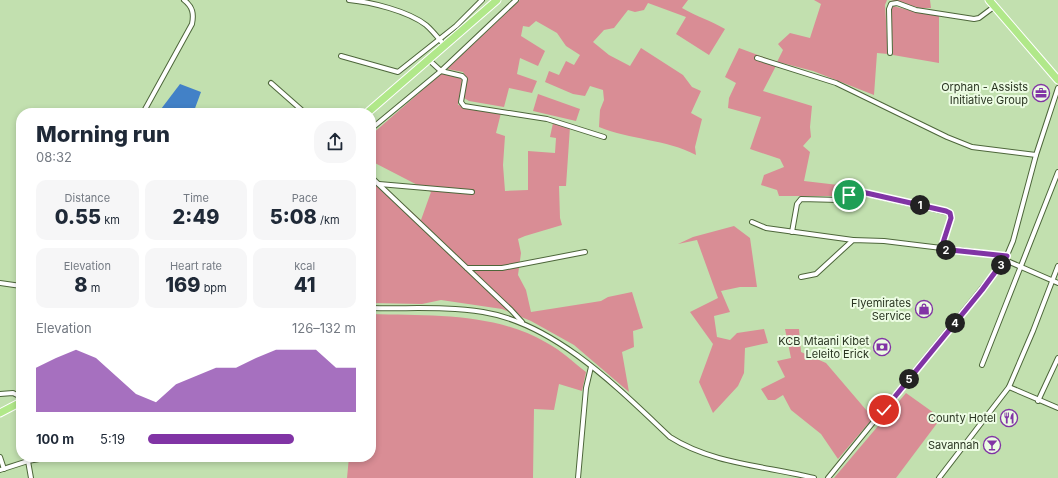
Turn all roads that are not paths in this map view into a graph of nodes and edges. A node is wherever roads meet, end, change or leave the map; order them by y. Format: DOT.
graph roads {
  1 [pos="184,0"];
  2 [pos="349,0"];
  3 [pos="482,0"];
  4 [pos="497,0"];
  5 [pos="516,0"];
  6 [pos="989,0"];
  7 [pos="995,6"];
  8 [pos="439,39"];
  9 [pos="445,46"];
  10 [pos="890,53"];
  11 [pos="341,56"];
  12 [pos="757,58"];
  13 [pos="429,60"];
  14 [pos="442,71"];
  15 [pos="1058,80"];
  16 [pos="271,83"];
  17 [pos="1058,88"];
  18 [pos="145,108"];
  19 [pos="299,108"];
  20 [pos="373,108"];
  21 [pos="376,125"];
  22 [pos="604,137"];
  23 [pos="1036,155"];
  24 [pos="1058,172"];
  25 [pos="378,184"];
  26 [pos="472,192"];
  27 [pos="752,222"];
  28 [pos="792,232"];
  29 [pos="853,240"];
  30 [pos="941,249"];
  31 [pos="585,252"];
  32 [pos="1006,258"];
  33 [pos="1058,266"];
  34 [pos="1021,267"];
  35 [pos="467,268"];
  36 [pos="801,277"];
  37 [pos="1052,281"];
  38 [pos="0,283"];
  39 [pos="1058,283"];
  40 [pos="16,285"];
  41 [pos="376,308"];
  42 [pos="524,325"];
  43 [pos="1058,358"];
  44 [pos="982,365"];
  45 [pos="591,368"];
  46 [pos="1009,387"];
  47 [pos="0,394"];
  48 [pos="16,394"];
  49 [pos="1038,401"];
  50 [pos="16,405"];
  51 [pos="1058,408"];
  52 [pos="0,413"];
  53 [pos="0,457"];
  54 [pos="25,462"];
  55 [pos="28,462"];
  56 [pos="2,469"];
  57 [pos="31,478"];
  58 [pos="578,478"];
  59 [pos="814,478"];
  60 [pos="828,478"];
  61 [pos="940,478"];
  1 -- 18 [label="street"];
  2 -- 8 [label="street"];
  3 -- 8 [label="street"];
  4 -- 9 [label="highway"];
  5 -- 14 [label="street"];
  6 -- 7 [label="highway"];
  7 -- 10 [label="street"];
  7 -- 15 [label="highway"];
  8 -- 9 [label="street"];
  8 -- 11 [label="street"];
  9 -- 13 [label="highway"];
  12 -- 23 [label="street"];
  13 -- 14 [label="street"];
  13 -- 20 [label="highway"];
  14 -- 21 [label="street"];
  14 -- 22 [label="street"];
  16 -- 19 [label="street"];
  17 -- 23 [label="street"];
  23 -- 32 [label="street"];
  24 -- 34 [label="street"];
  25 -- 26 [label="street"];
  25 -- 35 [label="street"];
  27 -- 28 [label="street"];
  28 -- 29 [label="street"];
  28 -- 30 [label="street"];
  29 -- 30 [label="street"];
  29 -- 36 [label="street"];
  30 -- 32 [label="street"];
  31 -- 35 [label="street"];
  32 -- 34 [label="street"];
  32 -- 60 [label="street"];
  33 -- 37 [label="street"];
  34 -- 37 [label="street"];
  34 -- 44 [label="street"];
  35 -- 42 [label="street"];
  37 -- 39 [label="street"];
  37 -- 46 [label="street"];
  38 -- 40 [label="street"];
  41 -- 42 [label="street"];
  42 -- 45 [label="street"];
  43 -- 49 [label="street"];
  45 -- 58 [label="street"];
  45 -- 59 [label="street"];
  46 -- 49 [label="street"];
  46 -- 61 [label="street"];
  47 -- 48 [label="street"];
  49 -- 51 [label="street"];
  50 -- 52 [label="highway"];
  53 -- 56 [label="street"];
  54 -- 56 [label="street"];
  55 -- 57 [label="street"];
}
